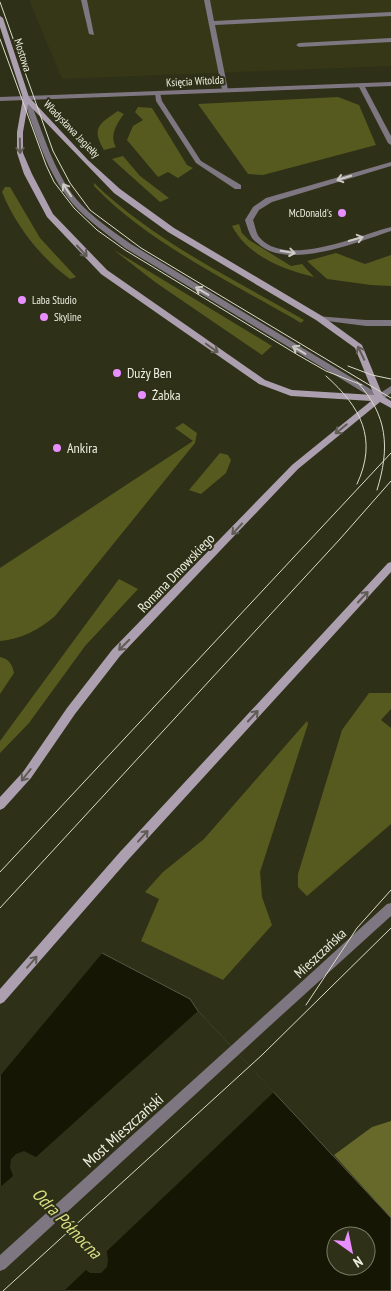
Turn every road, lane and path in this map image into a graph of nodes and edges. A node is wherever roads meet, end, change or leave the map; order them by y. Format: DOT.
graph roads {
  1 [pos="84,0"];
  2 [pos="207,0"];
  3 [pos="391,14"];
  4 [pos="0,18"];
  5 [pos="211,22"];
  6 [pos="92,34"];
  7 [pos="391,40"];
  8 [pos="299,45"];
  9 [pos="391,84"];
  10 [pos="360,85"];
  11 [pos="225,90"];
  12 [pos="157,93"];
  13 [pos="26,98"];
  14 [pos="0,99"];
  15 [pos="391,143"];
  16 [pos="391,164"];
  17 [pos="238,187"];
  18 [pos="391,229"];
  19 [pos="318,318"];
  20 [pos="391,323"];
  21 [pos="391,389"];
  22 [pos="379,398"];
  23 [pos="391,405"];
  24 [pos="391,566"];
  25 [pos="3,802"];
  26 [pos="391,908"];
  27 [pos="0,998"];
  28 [pos="268,1020"];
  29 [pos="0,1264"];
  1 -- 6 [label="street"];
  2 -- 5 [label="street"];
  3 -- 5 [label="street"];
  4 -- 13 [label="main road, Mostowa"];
  5 -- 11 [label="street"];
  7 -- 8 [label="street"];
  9 -- 10 [label="street, Księcia Witolda"];
  10 -- 11 [label="street, Księcia Witolda"];
  10 -- 15 [label="street"];
  11 -- 12 [label="street, Księcia Witolda"];
  12 -- 13 [label="street, Księcia Witolda"];
  12 -- 17 [label="street"];
  13 -- 14 [label="street, Księcia Witolda"];
  13 -- 19 [label="main road, Władysława Jagiełły"];
  22 -- 13 [label="street, one-way"];
  13 -- 22 [label="main road, Władysława Jagiełły, one-way"];
  16 -- 18 [label="street, one-way"];
  19 -- 20 [label="street"];
  22 -- 19 [label="main road, Władysława Jagiełły, one-way"];
  21 -- 22 [label="street, Romana Dmowskiego"];
  22 -- 23 [label="main road, Władysława Jagiełły"];
  22 -- 25 [label="main road, Romana Dmowskiego, one-way"];
  27 -- 24 [label="main road, one-way"];
  26 -- 28 [label="street, Mieszczańska"];
  28 -- 29 [label="street, Most Mieszczański"];
}
